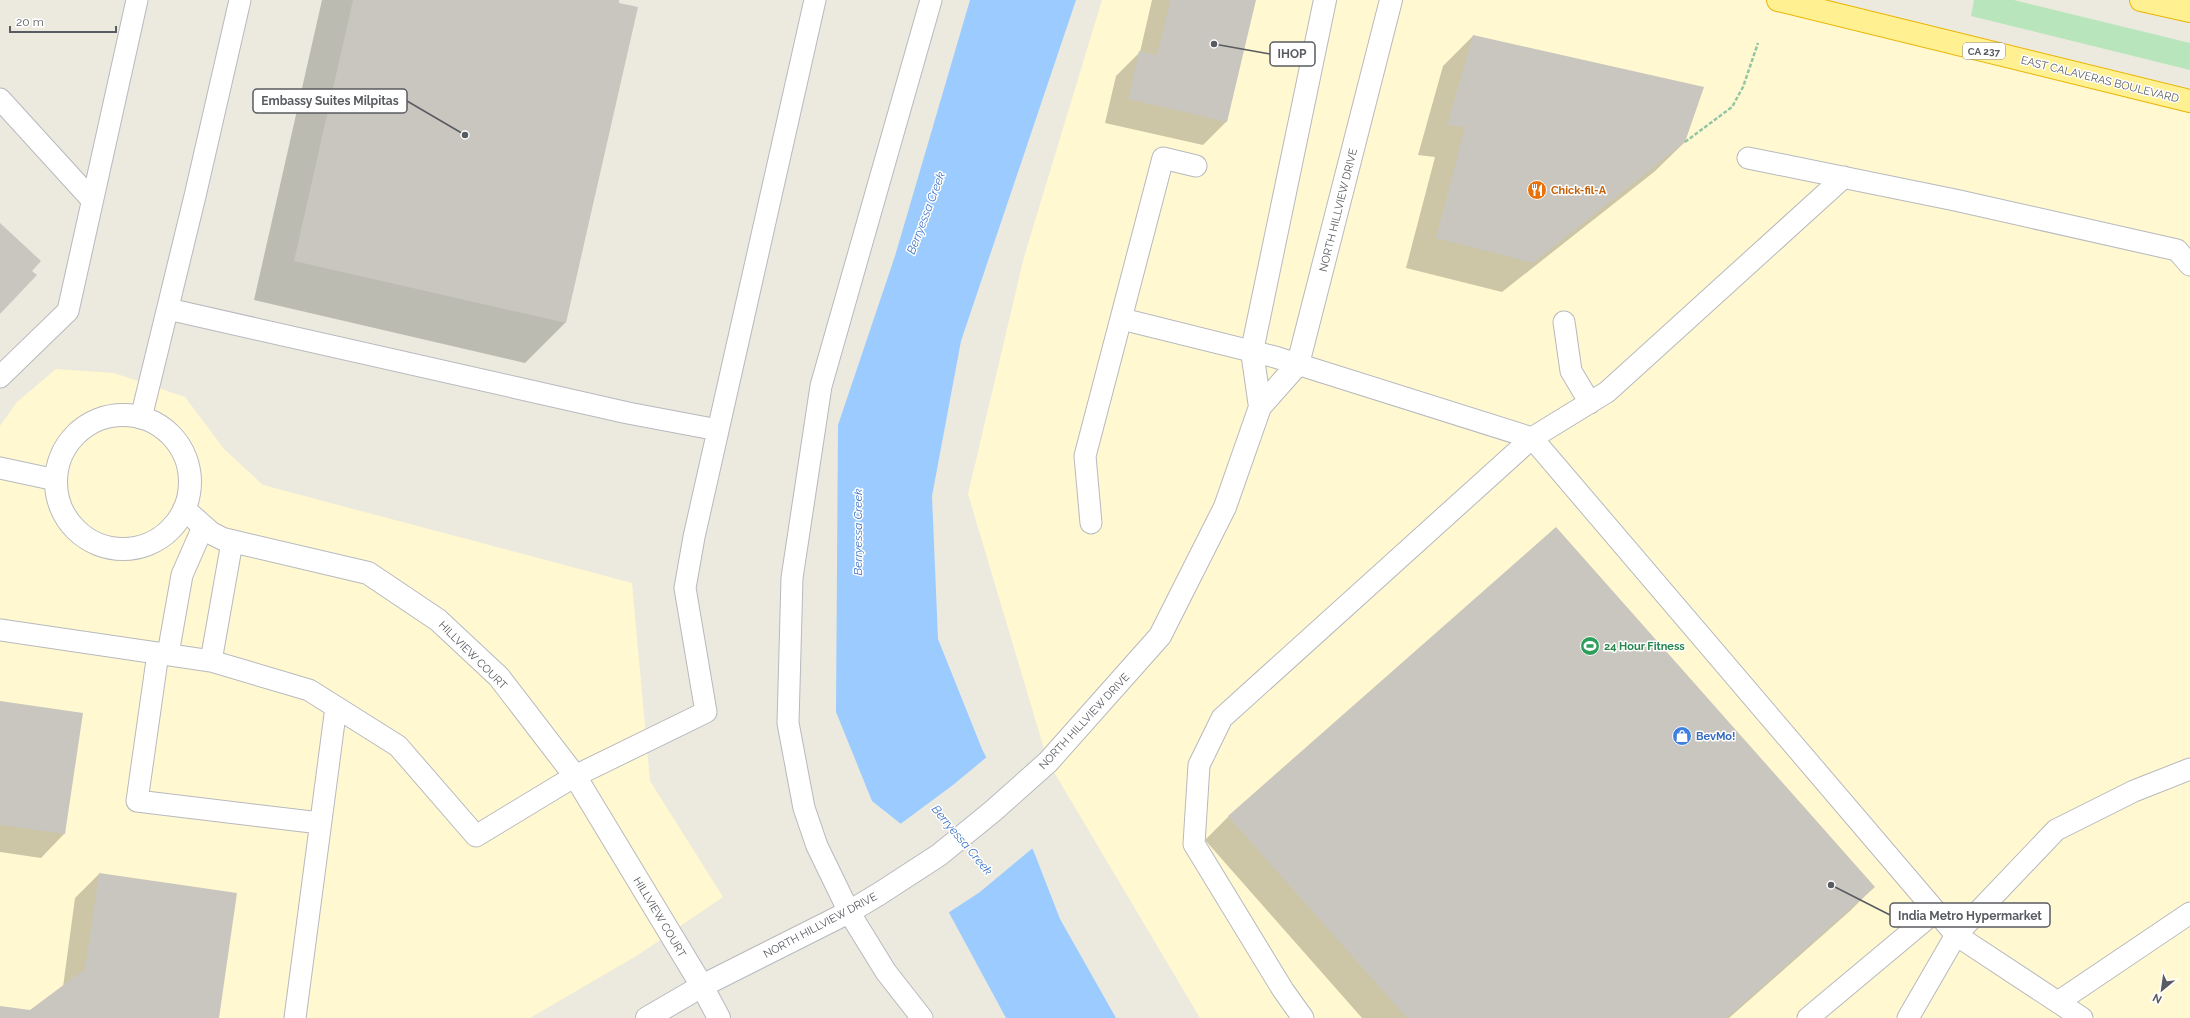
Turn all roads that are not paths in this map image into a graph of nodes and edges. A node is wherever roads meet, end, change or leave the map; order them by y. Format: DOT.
graph roads {
  1 [pos="137,0"];
  2 [pos="240,0"];
  3 [pos="815,0"];
  4 [pos="931,0"];
  5 [pos="1325,0"];
  6 [pos="1391,0"];
  7 [pos="1778,0"];
  8 [pos="2141,0"];
  9 [pos="2190,12"];
  10 [pos="0,99"];
  11 [pos="2190,101"];
  12 [pos="1748,158"];
  13 [pos="1196,166"];
  14 [pos="1844,177"];
  15 [pos="92,200"];
  16 [pos="2190,265"];
  17 [pos="168,309"];
  18 [pos="1122,319"];
  19 [pos="1564,322"];
  20 [pos="1252,351"];
  21 [pos="1298,364"];
  22 [pos="0,377"];
  23 [pos="1590,403"];
  24 [pos="1260,407"];
  25 [pos="141,418"];
  26 [pos="718,430"];
  27 [pos="1532,438"];
  28 [pos="0,468"];
  29 [pos="56,480"];
  30 [pos="184,509"];
  31 [pos="1091,523"];
  32 [pos="203,527"];
  33 [pos="232,542"];
  34 [pos="0,630"];
  35 [pos="163,654"];
  36 [pos="211,661"];
  37 [pos="336,707"];
  38 [pos="2190,769"];
  39 [pos="575,776"];
  40 [pos="320,823"];
  41 [pos="1936,910"];
  42 [pos="849,912"];
  43 [pos="2190,913"];
  44 [pos="1956,934"];
  45 [pos="702,986"];
  46 [pos="2058,1002"];
  47 [pos="295,1018"];
  48 [pos="647,1018"];
  49 [pos="719,1018"];
  50 [pos="922,1018"];
  51 [pos="1303,1018"];
  52 [pos="1808,1018"];
  53 [pos="1908,1018"];
  54 [pos="2082,1018"];
  1 -- 15 [label="lane"];
  2 -- 17 [label="lane"];
  3 -- 26 [label="lane"];
  4 -- 42 [label="lane"];
  5 -- 20 [label="street, NORTH HILLVIEW DRIVE"];
  6 -- 21 [label="street, NORTH HILLVIEW DRIVE"];
  7 -- 11 [label="highway, EAST CALAVERAS BOULEVARD / CA 237"];
  8 -- 9 [label="highway"];
  10 -- 15 [label="lane"];
  12 -- 14 [label="lane"];
  13 -- 18 [label="lane"];
  14 -- 16 [label="lane"];
  14 -- 23 [label="lane"];
  15 -- 22 [label="lane"];
  17 -- 25 [label="lane"];
  17 -- 26 [label="lane"];
  18 -- 20 [label="lane"];
  18 -- 31 [label="lane"];
  19 -- 23 [label="lane"];
  20 -- 21 [label="lane"];
  20 -- 24 [label="street, NORTH HILLVIEW DRIVE"];
  21 -- 24 [label="street, NORTH HILLVIEW DRIVE"];
  21 -- 27 [label="lane"];
  23 -- 27 [label="lane"];
  24 -- 42 [label="street, NORTH HILLVIEW DRIVE"];
  25 -- 29 [label="street"];
  25 -- 30 [label="street"];
  26 -- 39 [label="lane"];
  27 -- 41 [label="lane"];
  27 -- 51 [label="lane"];
  28 -- 29 [label="lane"];
  29 -- 30 [label="street"];
  30 -- 32 [label="street, HILLVIEW COURT"];
  32 -- 33 [label="street, HILLVIEW COURT"];
  32 -- 35 [label="lane"];
  33 -- 36 [label="lane"];
  33 -- 39 [label="street, HILLVIEW COURT"];
  34 -- 35 [label="lane"];
  35 -- 36 [label="lane"];
  35 -- 40 [label="lane"];
  36 -- 37 [label="lane"];
  37 -- 39 [label="lane"];
  37 -- 40 [label="lane"];
  38 -- 44 [label="lane"];
  39 -- 45 [label="street, HILLVIEW COURT"];
  40 -- 47 [label="lane"];
  41 -- 44 [label="lane"];
  41 -- 52 [label="lane"];
  42 -- 45 [label="street, NORTH HILLVIEW DRIVE"];
  42 -- 50 [label="lane"];
  43 -- 46 [label="lane"];
  44 -- 46 [label="lane"];
  44 -- 53 [label="lane"];
  45 -- 48 [label="street, NORTH HILLVIEW DRIVE"];
  45 -- 49 [label="street, HILLVIEW COURT"];
  46 -- 54 [label="lane"];
}
